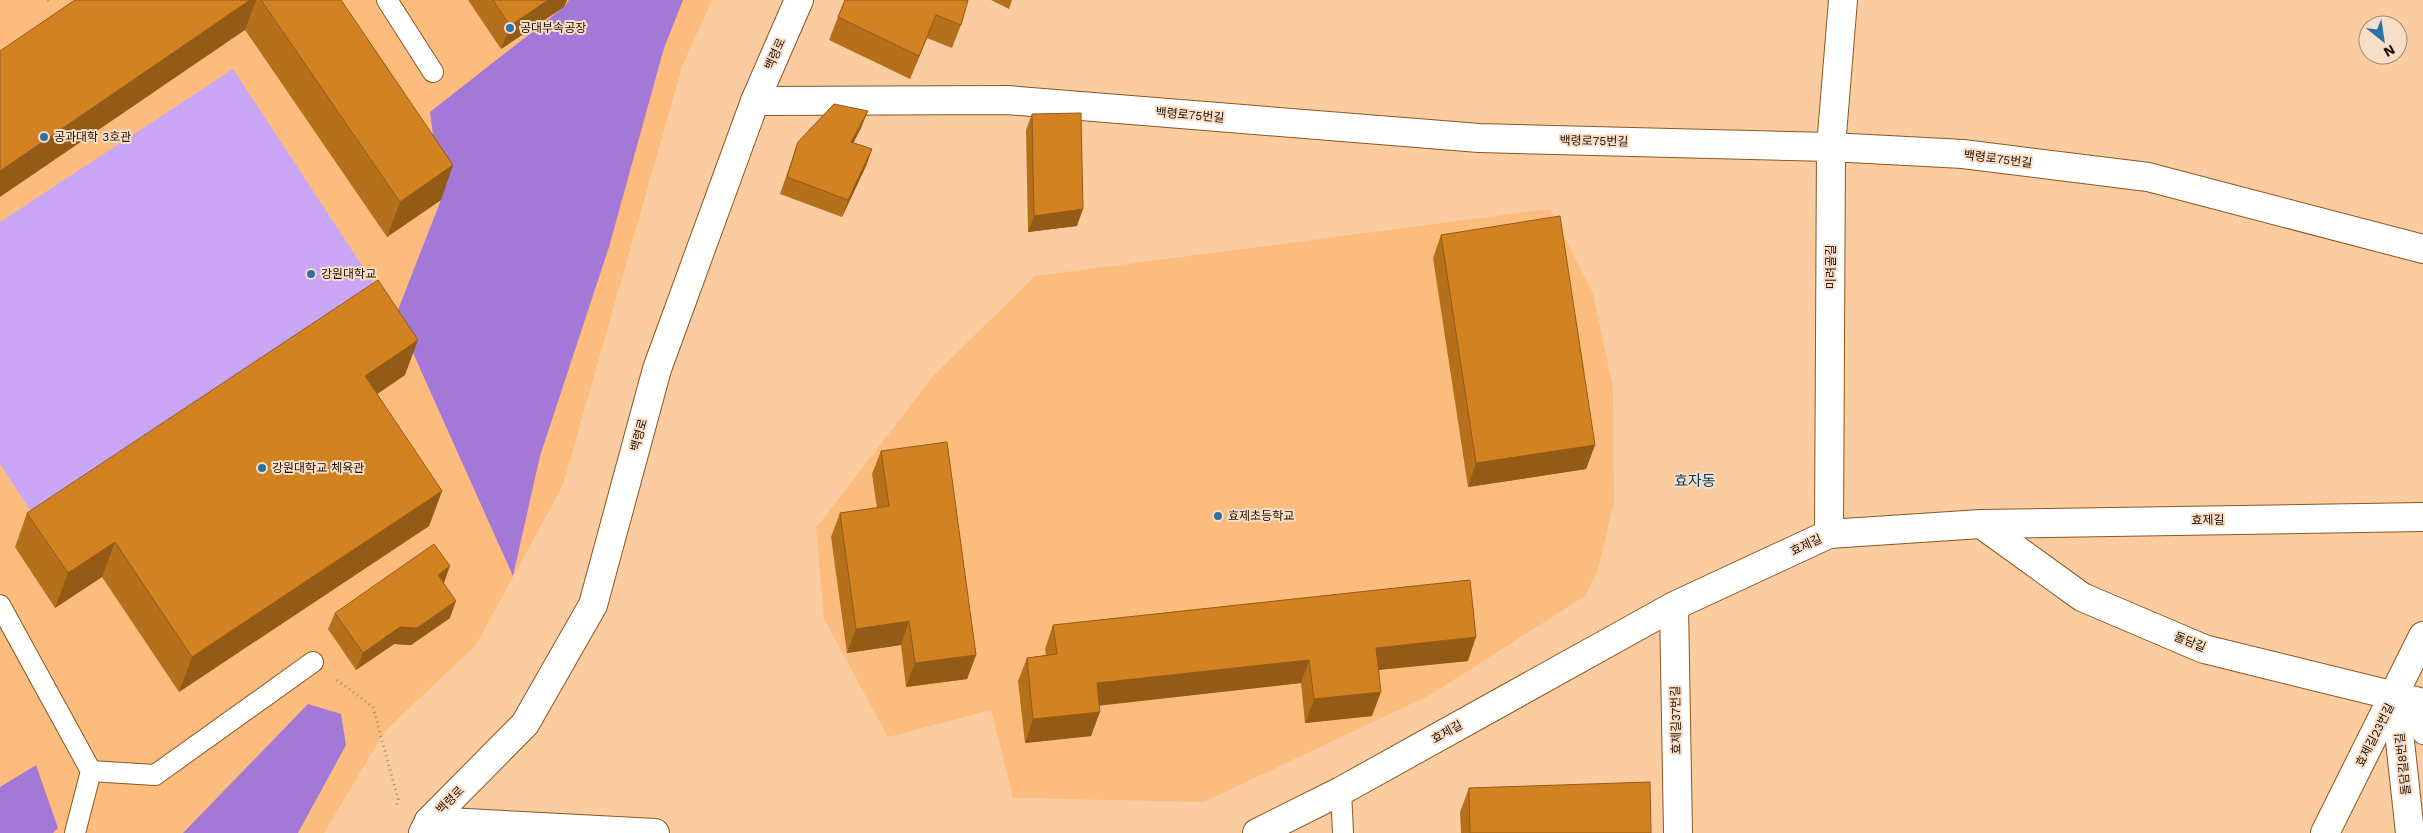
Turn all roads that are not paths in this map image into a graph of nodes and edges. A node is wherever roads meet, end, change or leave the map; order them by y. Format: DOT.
graph roads {
  1 [pos="387,0"];
  2 [pos="799,0"];
  3 [pos="1843,0"];
  4 [pos="433,72"];
  5 [pos="755,101"];
  6 [pos="1832,147"];
  7 [pos="2423,248"];
  8 [pos="2423,517"];
  9 [pos="1981,524"];
  10 [pos="1829,534"];
  11 [pos="0,605"];
  12 [pos="1674,606"];
  13 [pos="2423,636"];
  14 [pos="313,662"];
  15 [pos="2395,695"];
  16 [pos="2423,703"];
  17 [pos="2423,734"];
  18 [pos="91,771"];
  19 [pos="1341,791"];
  20 [pos="426,827"];
  21 [pos="75,833"];
  22 [pos="656,833"];
  23 [pos="1257,833"];
  24 [pos="1343,833"];
  25 [pos="1678,833"];
  26 [pos="2325,833"];
  27 [pos="2410,833"];
  1 -- 4 [label="lane"];
  2 -- 5 [label="street, 백령로"];
  3 -- 6 [label="street, 미려골길"];
  5 -- 6 [label="street, 백령로75번길"];
  5 -- 20 [label="street, 백령로"];
  6 -- 7 [label="street, 백령로75번길"];
  6 -- 10 [label="street, 미려골길"];
  8 -- 9 [label="street, 효제길"];
  9 -- 10 [label="street, 효제길"];
  9 -- 15 [label="street, 돌담길"];
  10 -- 12 [label="street, 효제길"];
  11 -- 18 [label="lane"];
  12 -- 19 [label="street, 효제길"];
  12 -- 25 [label="street, 효제길37번길"];
  13 -- 15 [label="street, 효제길23번길"];
  14 -- 18 [label="lane"];
  15 -- 16 [label="street, 돌담길"];
  15 -- 17 [label="lane"];
  15 -- 26 [label="street, 효제길23번길"];
  15 -- 27 [label="street, 돌담길8번길"];
  18 -- 21 [label="lane"];
  19 -- 23 [label="street, 효제길"];
  19 -- 24 [label="lane"];
  20 -- 22 [label="street"];
}
